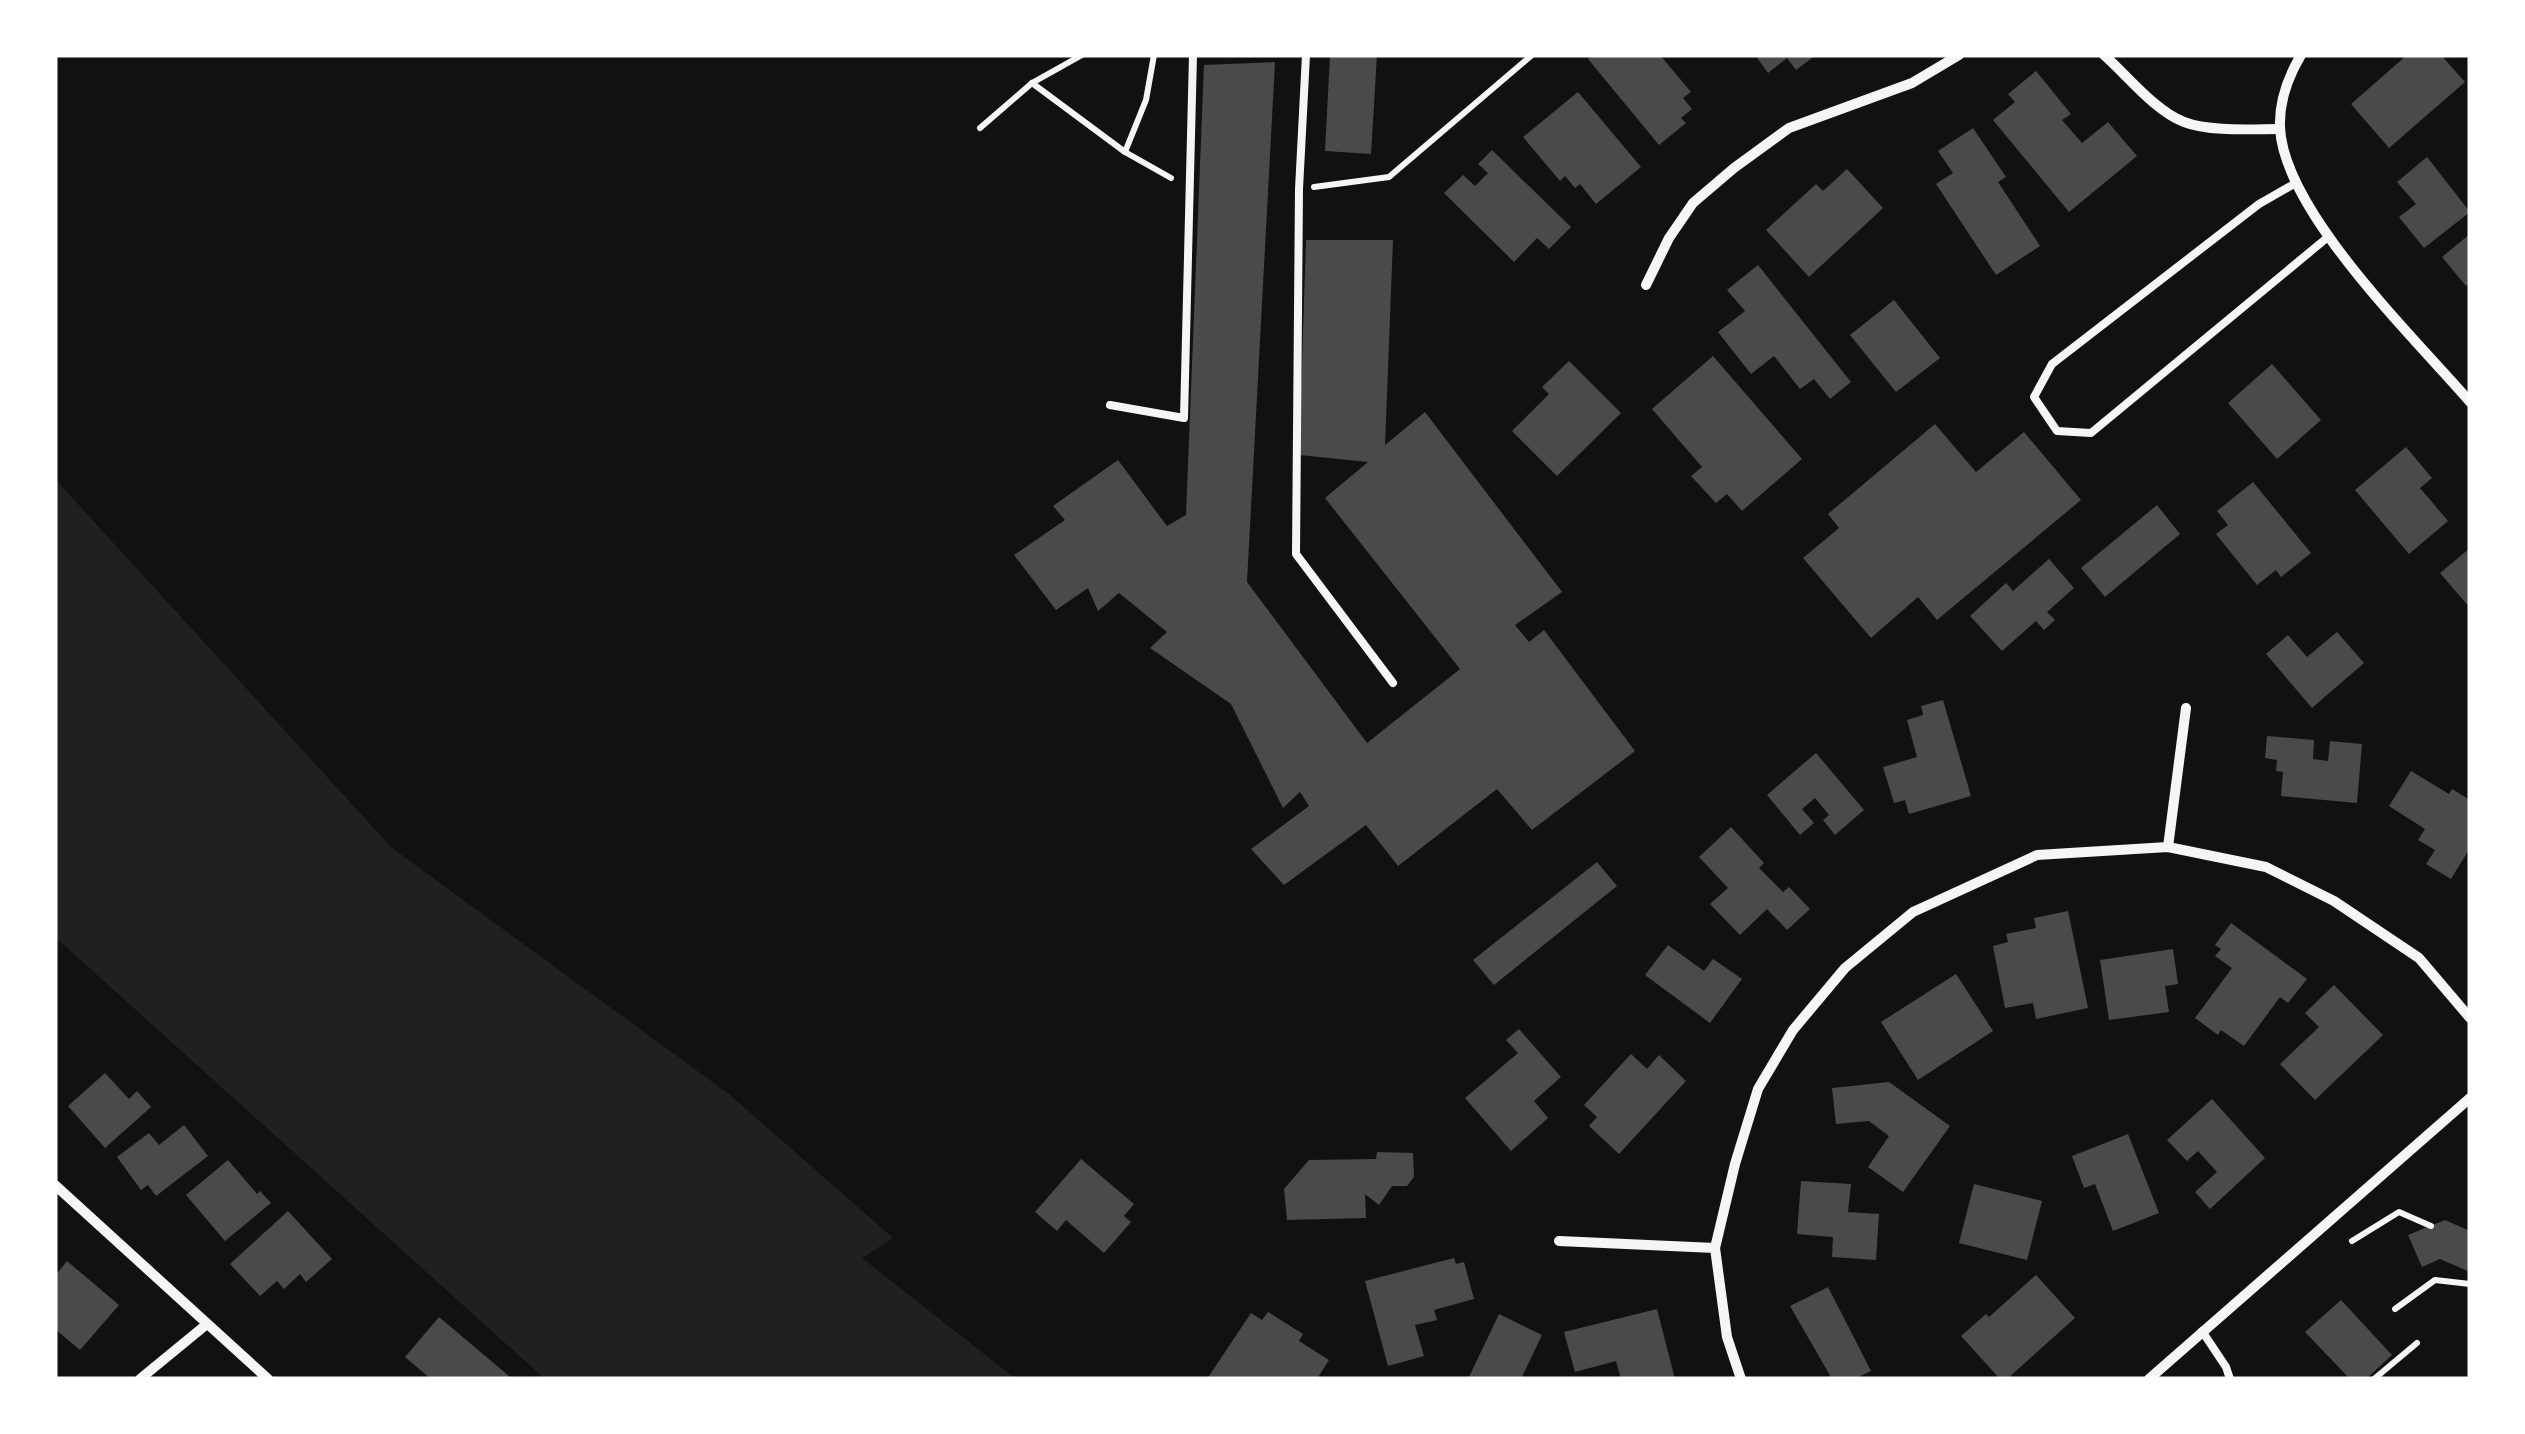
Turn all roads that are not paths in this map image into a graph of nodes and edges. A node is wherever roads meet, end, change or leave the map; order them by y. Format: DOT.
graph roads {
  1 [pos="1193,55"];
  2 [pos="1306,55"];
  3 [pos="1958,55"];
  4 [pos="2104,55"];
  5 [pos="2302,55"];
  6 [pos="2280,129"];
  7 [pos="2294,184"];
  8 [pos="2328,238"];
  9 [pos="1646,286"];
  10 [pos="2470,402"];
  11 [pos="1110,405"];
  12 [pos="1393,683"];
  13 [pos="2186,708"];
  14 [pos="2168,847"];
  15 [pos="2470,1018"];
  16 [pos="2470,1098"];
  17 [pos="55,1185"];
  18 [pos="1559,1241"];
  19 [pos="1714,1248"];
  20 [pos="207,1324"];
  21 [pos="2202,1331"];
  22 [pos="140,1379"];
  23 [pos="268,1379"];
  24 [pos="1740,1379"];
  25 [pos="2149,1379"];
  26 [pos="2230,1379"];
  1 -- 11 [label="lane"];
  2 -- 12 [label="lane"];
  3 -- 9 [label="street"];
  4 -- 6 [label="street"];
  5 -- 6 [label="street"];
  6 -- 7 [label="street"];
  7 -- 8 [label="street"];
  7 -- 8 [label="lane"];
  8 -- 10 [label="street"];
  13 -- 14 [label="street"];
  14 -- 15 [label="street"];
  14 -- 19 [label="street"];
  16 -- 21 [label="street"];
  17 -- 20 [label="street"];
  18 -- 19 [label="street"];
  19 -- 24 [label="street"];
  20 -- 22 [label="street"];
  20 -- 23 [label="street"];
  21 -- 25 [label="street"];
  21 -- 26 [label="lane"];
}
